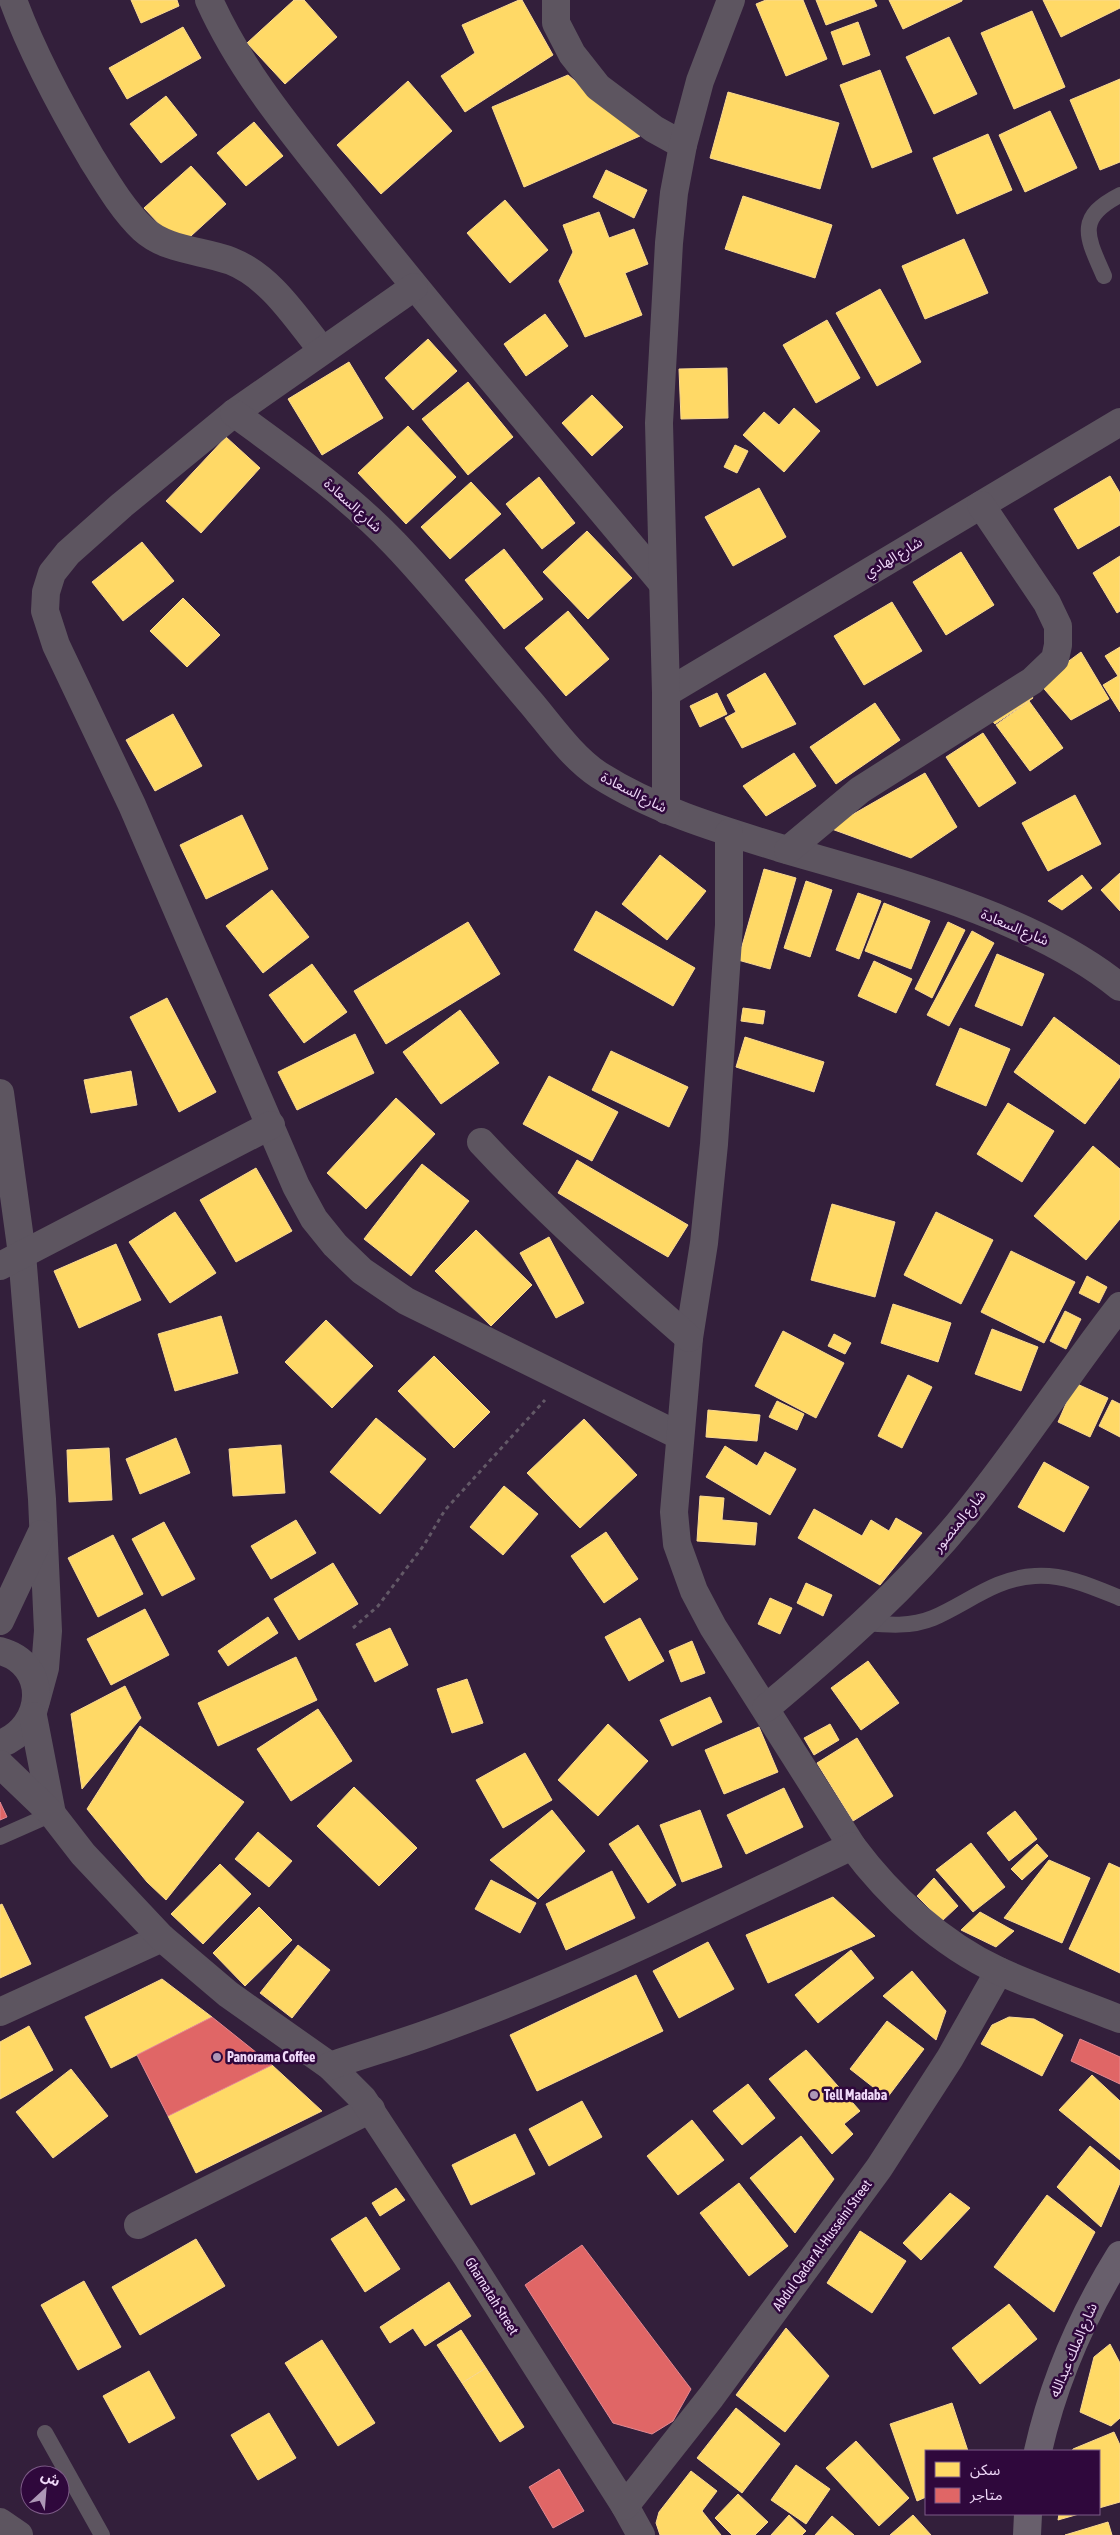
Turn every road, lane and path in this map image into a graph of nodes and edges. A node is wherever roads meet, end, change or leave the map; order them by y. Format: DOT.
graph roads {
  1 [pos="13,0"];
  2 [pos="209,0"];
  3 [pos="556,0"];
  4 [pos="730,0"];
  5 [pos="683,145"];
  6 [pos="1120,195"];
  7 [pos="1104,276"];
  8 [pos="414,287"];
  9 [pos="322,350"];
  10 [pos="234,413"];
  11 [pos="1120,422"];
  12 [pos="981,505"];
  13 [pos="664,584"];
  14 [pos="666,694"];
  15 [pos="666,810"];
  16 [pos="729,833"];
  17 [pos="788,850"];
  18 [pos="1120,987"];
  19 [pos="0,1093"];
  20 [pos="271,1125"];
  21 [pos="481,1142"];
  22 [pos="11,1260"];
  23 [pos="1120,1306"];
  24 [pos="689,1338"];
  25 [pos="564,1380"];
  26 [pos="680,1436"];
  27 [pos="43,1528"];
  28 [pos="1120,1598"];
  29 [pos="0,1621"];
  30 [pos="864,1623"];
  31 [pos="353,1628"];
  32 [pos="0,1651"];
  33 [pos="766,1708"];
  34 [pos="35,1709"];
  35 [pos="0,1744"];
  36 [pos="0,1764"];
  37 [pos="52,1814"];
  38 [pos="0,1837"];
  39 [pos="852,1846"];
  40 [pos="162,1938"];
  41 [pos="999,1970"];
  42 [pos="0,2012"];
  43 [pos="1120,2019"];
  44 [pos="330,2066"];
  45 [pos="371,2109"];
  46 [pos="138,2225"];
  47 [pos="1120,2254"];
  48 [pos="45,2433"];
  49 [pos="1038,2450"];
  50 [pos="625,2506"];
  51 [pos="1028,2515"];
  52 [pos="0,2522"];
  53 [pos="18,2535"];
  54 [pos="102,2535"];
  55 [pos="642,2535"];
  56 [pos="1027,2535"];
  1 -- 9 [label="street"];
  2 -- 8 [label="street"];
  3 -- 5 [label="street"];
  4 -- 5 [label="street"];
  5 -- 13 [label="street"];
  6 -- 7 [label="lane"];
  8 -- 9 [label="street"];
  8 -- 13 [label="street"];
  9 -- 10 [label="street"];
  10 -- 15 [label="street, شارع السعادة"];
  10 -- 20 [label="street"];
  11 -- 12 [label="street, شارع الهادي"];
  12 -- 14 [label="street, شارع الهادي"];
  12 -- 17 [label="street"];
  13 -- 14 [label="street"];
  14 -- 15 [label="street"];
  15 -- 16 [label="street, شارع السعادة"];
  16 -- 17 [label="street, شارع السعادة"];
  16 -- 24 [label="street"];
  17 -- 18 [label="street, شارع السعادة"];
  19 -- 22 [label="street"];
  20 -- 22 [label="street"];
  20 -- 25 [label="street"];
  21 -- 24 [label="street"];
  22 -- 27 [label="street"];
  23 -- 30 [label="street, شارع المنصور"];
  24 -- 26 [label="street"];
  25 -- 26 [label="street"];
  25 -- 31 [label="path"];
  26 -- 33 [label="street"];
  27 -- 29 [label="street"];
  27 -- 34 [label="street"];
  28 -- 30 [label="lane"];
  30 -- 33 [label="street, شارع المنصور"];
  32 -- 34 [label="street"];
  33 -- 39 [label="street"];
  34 -- 35 [label="street"];
  34 -- 37 [label="street"];
  36 -- 37 [label="street, Gharnatah Street"];
  37 -- 38 [label="lane"];
  37 -- 40 [label="street, Gharnatah Street"];
  39 -- 41 [label="street"];
  39 -- 44 [label="street"];
  40 -- 42 [label="street"];
  40 -- 44 [label="street, Gharnatah Street"];
  41 -- 43 [label="street"];
  41 -- 50 [label="street, Abdul Qadar Al-Husseini Street"];
  44 -- 45 [label="street, Gharnatah Street"];
  45 -- 46 [label="street"];
  45 -- 50 [label="street, Gharnatah Street"];
  47 -- 49 [label="main road, شارع الملك عبدالله"];
  48 -- 54 [label="lane"];
  50 -- 55 [label="street, Gharnatah Street"];
  51 -- 56 [label="main road"];
  52 -- 53 [label="street"];
}
